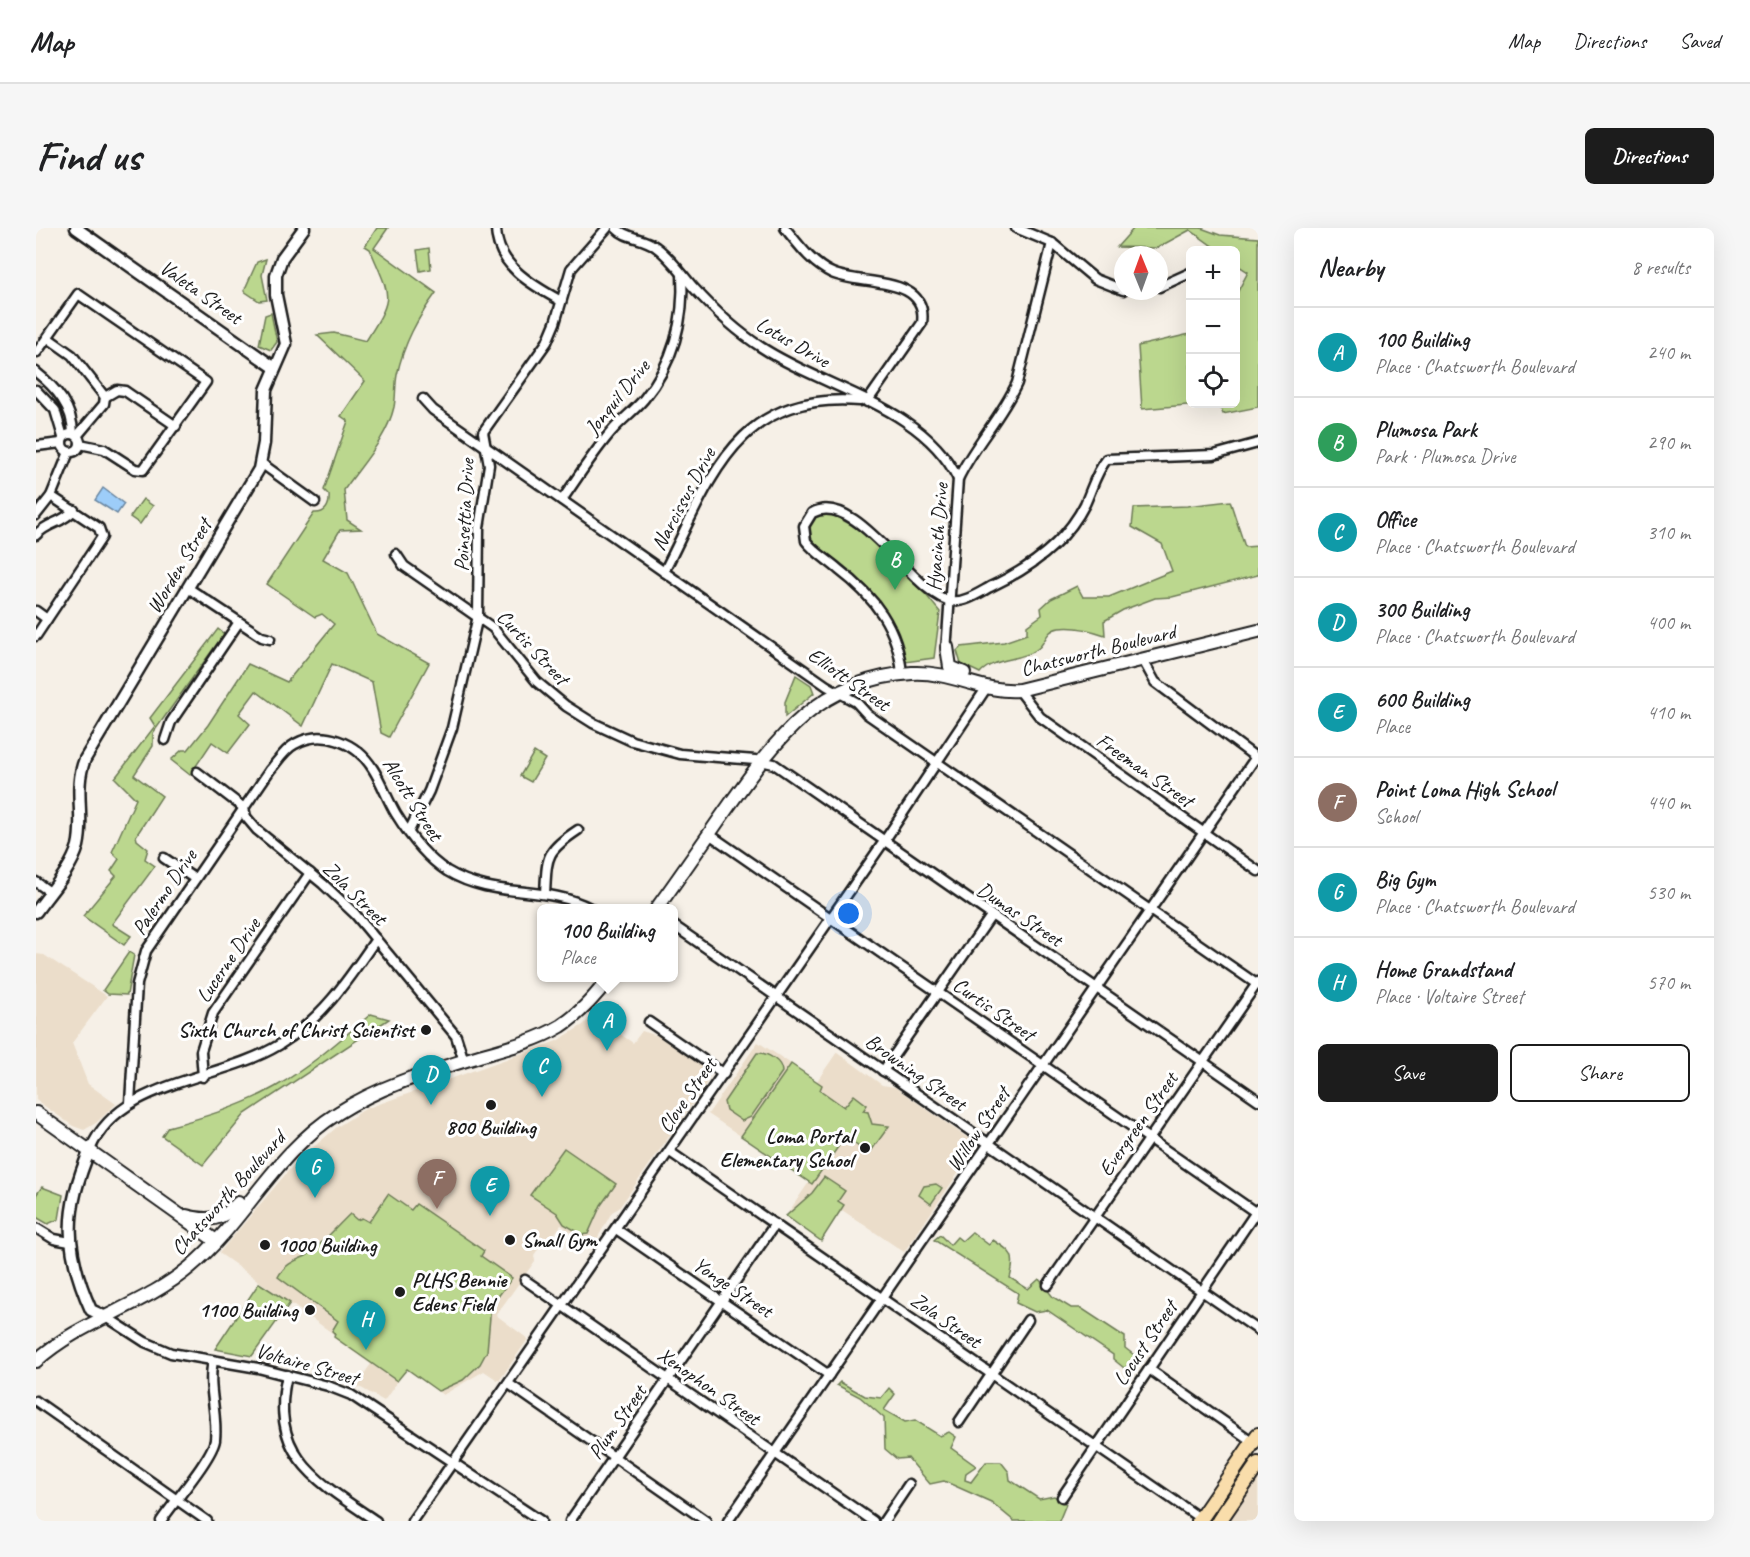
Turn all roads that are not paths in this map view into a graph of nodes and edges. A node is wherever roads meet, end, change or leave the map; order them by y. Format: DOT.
graph roads {
  1 [pos="76,228"];
  2 [pos="304,228"];
  3 [pos="496,228"];
  4 [pos="607,228"];
  5 [pos="616,228"];
  6 [pos="784,228"];
  7 [pos="1016,228"];
  8 [pos="1052,243"];
  9 [pos="682,274"];
  10 [pos="1186,275"];
  11 [pos="1168,283"];
  12 [pos="1114,286"];
  13 [pos="561,301"];
  14 [pos="48,338"];
  15 [pos="37,352"];
  16 [pos="275,368"];
  17 [pos="36,372"];
  18 [pos="36,390"];
  19 [pos="105,397"];
  20 [pos="423,399"];
  21 [pos="867,402"];
  22 [pos="176,426"];
  23 [pos="76,438"];
  24 [pos="62,440"];
  25 [pos="1258,443"];
  26 [pos="36,447"];
  27 [pos="485,447"];
  28 [pos="69,452"];
  29 [pos="261,463"];
  30 [pos="958,479"];
  31 [pos="51,496"];
  32 [pos="562,500"];
  33 [pos="315,502"];
  34 [pos="74,510"];
  35 [pos="36,515"];
  36 [pos="36,535"];
  37 [pos="396,554"];
  38 [pos="664,572"];
  39 [pos="189,588"];
  40 [pos="951,601"];
  41 [pos="36,611"];
  42 [pos="478,616"];
  43 [pos="47,619"];
  44 [pos="239,622"];
  45 [pos="1258,631"];
  46 [pos="36,636"];
  47 [pos="270,639"];
  48 [pos="947,647"];
  49 [pos="1143,660"];
  50 [pos="902,674"];
  51 [pos="944,674"];
  52 [pos="981,685"];
  53 [pos="1019,690"];
  54 [pos="838,694"];
  55 [pos="309,738"];
  56 [pos="165,740"];
  57 [pos="1257,758"];
  58 [pos="761,760"];
  59 [pos="937,762"];
  60 [pos="197,772"];
  61 [pos="244,808"];
  62 [pos="578,830"];
  63 [pos="409,831"];
  64 [pos="709,834"];
  65 [pos="1204,834"];
  66 [pos="885,840"];
  67 [pos="164,858"];
  68 [pos="1258,871"];
  69 [pos="310,873"];
  70 [pos="195,879"];
  71 [pos="36,882"];
  72 [pos="50,892"];
  73 [pos="545,894"];
  74 [pos="580,904"];
  75 [pos="660,904"];
  76 [pos="1150,910"];
  77 [pos="36,912"];
  78 [pos="991,916"];
  79 [pos="830,918"];
  80 [pos="678,928"];
  81 [pos="376,939"];
  82 [pos="606,982"];
  83 [pos="1258,983"];
  84 [pos="1097,987"];
  85 [pos="937,991"];
  86 [pos="777,996"];
  87 [pos="650,1022"];
  88 [pos="464,1061"];
  89 [pos="1203,1062"];
  90 [pos="1043,1066"];
  91 [pos="883,1071"];
  92 [pos="724,1074"];
  93 [pos="203,1077"];
  94 [pos="1258,1100"];
  95 [pos="130,1103"];
  96 [pos="36,1113"];
  97 [pos="1150,1139"];
  98 [pos="989,1145"];
  99 [pos="90,1150"];
  100 [pos="670,1152"];
  101 [pos="267,1178"];
  102 [pos="1257,1212"];
  103 [pos="177,1213"];
  104 [pos="1095,1217"];
  105 [pos="775,1224"];
  106 [pos="36,1228"];
  107 [pos="616,1229"];
  108 [pos="216,1240"];
  109 [pos="70,1242"];
  110 [pos="525,1280"];
  111 [pos="1048,1286"];
  112 [pos="1201,1293"];
  113 [pos="882,1298"];
  114 [pos="722,1302"];
  115 [pos="562,1306"];
  116 [pos="108,1317"];
  117 [pos="1028,1320"];
  118 [pos="1258,1330"];
  119 [pos="36,1361"];
  120 [pos="213,1361"];
  121 [pos="1149,1369"];
  122 [pos="991,1374"];
  123 [pos="287,1375"];
  124 [pos="829,1375"];
  125 [pos="668,1379"];
  126 [pos="509,1384"];
  127 [pos="36,1401"];
  128 [pos="959,1422"];
  129 [pos="1256,1438"];
  130 [pos="1097,1447"];
  131 [pos="775,1453"];
  132 [pos="615,1457"];
  133 [pos="454,1461"];
  134 [pos="1258,1464"];
  135 [pos="909,1484"];
  136 [pos="1062,1497"];
  137 [pos="176,1499"];
  138 [pos="204,1520"];
  139 [pos="1200,1520"];
  140 [pos="161,1521"];
  141 [pos="376,1521"];
  142 [pos="412,1521"];
  143 [pos="541,1521"];
  144 [pos="570,1521"];
  145 [pos="706,1521"];
  146 [pos="728,1521"];
  147 [pos="873,1521"];
  148 [pos="884,1521"];
  149 [pos="1219,1521"];
  1 -- 16 [label="street, Valeta Street"];
  2 -- 16 [label="street, Worden Street"];
  3 -- 13 [label="street"];
  4 -- 13 [label="street, Poinsettia Drive"];
  5 -- 9 [label="street, Lotus Drive"];
  6 -- 21 [label="street"];
  7 -- 8 [label="street"];
  8 -- 12 [label="street"];
  8 -- 30 [label="street, Hyacinth Drive"];
  9 -- 21 [label="street, Lotus Drive"];
  9 -- 32 [label="street, Jonquil Drive"];
  10 -- 11 [label="street"];
  13 -- 27 [label="street, Poinsettia Drive"];
  14 -- 15 [label="street"];
  14 -- 19 [label="street"];
  14 -- 22 [label="street"];
  16 -- 29 [label="street, Worden Street"];
  17 -- 23 [label="street"];
  18 -- 24 [label="street"];
  19 -- 22 [label="street"];
  19 -- 23 [label="street"];
  20 -- 27 [label="street, Elliott Street"];
  21 -- 30 [label="street, Lotus Drive"];
  21 -- 38 [label="street, Narcissus Drive"];
  22 -- 23 [label="street"];
  23 -- 24 [label="street"];
  23 -- 28 [label="street"];
  24 -- 26 [label="street"];
  24 -- 28 [label="street"];
  25 -- 40 [label="street"];
  27 -- 32 [label="street, Elliott Street"];
  27 -- 42 [label="street, Poinsettia Drive"];
  28 -- 31 [label="street"];
  29 -- 33 [label="street"];
  29 -- 39 [label="street, Worden Street"];
  30 -- 40 [label="street, Hyacinth Drive"];
  31 -- 34 [label="street"];
  31 -- 35 [label="street"];
  32 -- 38 [label="street, Elliott Street"];
  34 -- 36 [label="street"];
  34 -- 43 [label="street"];
  37 -- 42 [label="street, Curtis Street"];
  38 -- 54 [label="street, Elliott Street"];
  39 -- 44 [label="street"];
  39 -- 72 [label="street, Worden Street"];
  40 -- 48 [label="street, Hyacinth Drive"];
  40 -- 50 [label="street"];
  41 -- 43 [label="street"];
  42 -- 58 [label="street, Curtis Street"];
  42 -- 63 [label="street, Poinsettia Drive"];
  43 -- 46 [label="street"];
  44 -- 47 [label="street"];
  44 -- 56 [label="street"];
  45 -- 49 [label="main road, Chatsworth Boulevard"];
  48 -- 51 [label="street, Hyacinth Drive"];
  48 -- 52 [label="main road"];
  49 -- 53 [label="main road, Chatsworth Boulevard"];
  49 -- 57 [label="street"];
  50 -- 51 [label="main road, Chatsworth Boulevard"];
  50 -- 54 [label="main road, Chatsworth Boulevard"];
  51 -- 52 [label="main road, Chatsworth Boulevard"];
  52 -- 53 [label="main road, Chatsworth Boulevard"];
  52 -- 59 [label="street, Clove Street"];
  53 -- 65 [label="street, Freeman Street"];
  54 -- 58 [label="main road, Chatsworth Boulevard"];
  54 -- 59 [label="street, Elliott Street"];
  55 -- 61 [label="street, Palermo Drive"];
  55 -- 63 [label="street, Alcott Street"];
  57 -- 65 [label="street, Willow Street"];
  58 -- 64 [label="main road, Chatsworth Boulevard"];
  58 -- 66 [label="street, Dumas Street"];
  59 -- 66 [label="street, Clove Street"];
  59 -- 76 [label="street, Elliott Street"];
  60 -- 61 [label="street, Zola Street"];
  61 -- 69 [label="street, Zola Street"];
  61 -- 70 [label="street, Palermo Drive"];
  62 -- 73 [label="street"];
  63 -- 73 [label="street, Alcott Street"];
  64 -- 75 [label="main road, Chatsworth Boulevard"];
  64 -- 79 [label="street, Curtis Street"];
  65 -- 68 [label="street, Freeman Street"];
  65 -- 76 [label="street, Willow Street"];
  66 -- 78 [label="street, Dumas Street"];
  66 -- 79 [label="street, Clove Street"];
  67 -- 70 [label="street"];
  69 -- 81 [label="street, Zola Street"];
  69 -- 93 [label="street, Lucerne Drive"];
  70 -- 95 [label="street, Palermo Drive"];
  71 -- 72 [label="street"];
  72 -- 77 [label="street, Worden Street"];
  73 -- 74 [label="street, Alcott Street"];
  76 -- 83 [label="street, Elliott Street"];
  76 -- 84 [label="street, Willow Street"];
  78 -- 84 [label="street, Dumas Street"];
  78 -- 85 [label="street"];
  79 -- 85 [label="street, Curtis Street"];
  79 -- 86 [label="street, Clove Street"];
  80 -- 86 [label="street, Browning Street"];
  81 -- 88 [label="street, Zola Street"];
  81 -- 93 [label="street"];
  82 -- 88 [label="main road, Chatsworth Boulevard"];
  83 -- 89 [label="street, Evergreen Street"];
  84 -- 89 [label="street, Dumas Street"];
  84 -- 90 [label="street, Willow Street"];
  85 -- 90 [label="street, Curtis Street"];
  85 -- 91 [label="street"];
  86 -- 91 [label="street, Browning Street"];
  86 -- 92 [label="street, Clove Street"];
  87 -- 92 [label="street"];
  88 -- 101 [label="main road, Chatsworth Boulevard"];
  89 -- 94 [label="street, Dumas Street"];
  89 -- 97 [label="street, Evergreen Street"];
  90 -- 97 [label="street, Curtis Street"];
  90 -- 98 [label="street, Willow Street"];
  91 -- 98 [label="street, Browning Street"];
  92 -- 100 [label="street, Clove Street"];
  93 -- 95 [label="street"];
  95 -- 99 [label="street"];
  96 -- 99 [label="main road"];
  97 -- 102 [label="street, Curtis Street"];
  97 -- 104 [label="street, Evergreen Street"];
  98 -- 104 [label="street, Browning Street"];
  98 -- 113 [label="street, Willow Street"];
  99 -- 103 [label="main road"];
  99 -- 109 [label="street"];
  100 -- 105 [label="street, Zola Street"];
  100 -- 107 [label="street, Clove Street"];
  101 -- 103 [label="main road"];
  101 -- 108 [label="main road, Chatsworth Boulevard"];
  102 -- 112 [label="street, Locust Street"];
  103 -- 108 [label="main road"];
  104 -- 111 [label="street, Evergreen Street"];
  104 -- 112 [label="street, Browning Street"];
  105 -- 113 [label="street, Zola Street"];
  105 -- 114 [label="street, Plum Street"];
  106 -- 109 [label="street"];
  107 -- 114 [label="street, Yonge Street"];
  107 -- 115 [label="street, Clove Street"];
  108 -- 116 [label="main road, Chatsworth Boulevard"];
  109 -- 116 [label="street"];
  110 -- 115 [label="street, Xenophon Street"];
  112 -- 118 [label="street, Browning Street"];
  112 -- 121 [label="street, Locust Street"];
  113 -- 122 [label="street, Zola Street"];
  113 -- 124 [label="street, Willow Street"];
  114 -- 124 [label="street, Yonge Street"];
  114 -- 125 [label="street, Plum Street"];
  115 -- 125 [label="street, Xenophon Street"];
  115 -- 126 [label="street, Clove Street"];
  116 -- 119 [label="main road, Chatsworth Boulevard"];
  116 -- 120 [label="street, Voltaire Street"];
  117 -- 122 [label="street"];
  120 -- 123 [label="street, Voltaire Street"];
  120 -- 137 [label="street"];
  121 -- 129 [label="street"];
  121 -- 130 [label="street, Locust Street"];
  122 -- 128 [label="street"];
  122 -- 130 [label="street, Zola Street"];
  123 -- 133 [label="street, Voltaire Street"];
  123 -- 141 [label="street"];
  124 -- 131 [label="street, Willow Street"];
  125 -- 131 [label="street, Xenophon Street"];
  125 -- 132 [label="street, Plum Street"];
  126 -- 132 [label="street"];
  126 -- 133 [label="street, Clove Street"];
  127 -- 137 [label="street"];
  129 -- 139 [label="main road"];
  130 -- 136 [label="street, Locust Street"];
  130 -- 139 [label="street, Zola Street"];
  131 -- 146 [label="street, Willow Street"];
  131 -- 147 [label="street, Xenophon Street"];
  132 -- 144 [label="street, Plum Street"];
  132 -- 145 [label="street"];
  133 -- 142 [label="street, Clove Street"];
  133 -- 143 [label="street, Voltaire Street"];
  134 -- 149 [label="main road"];
  135 -- 148 [label="street"];
  137 -- 138 [label="street"];
  137 -- 140 [label="street"];
}
